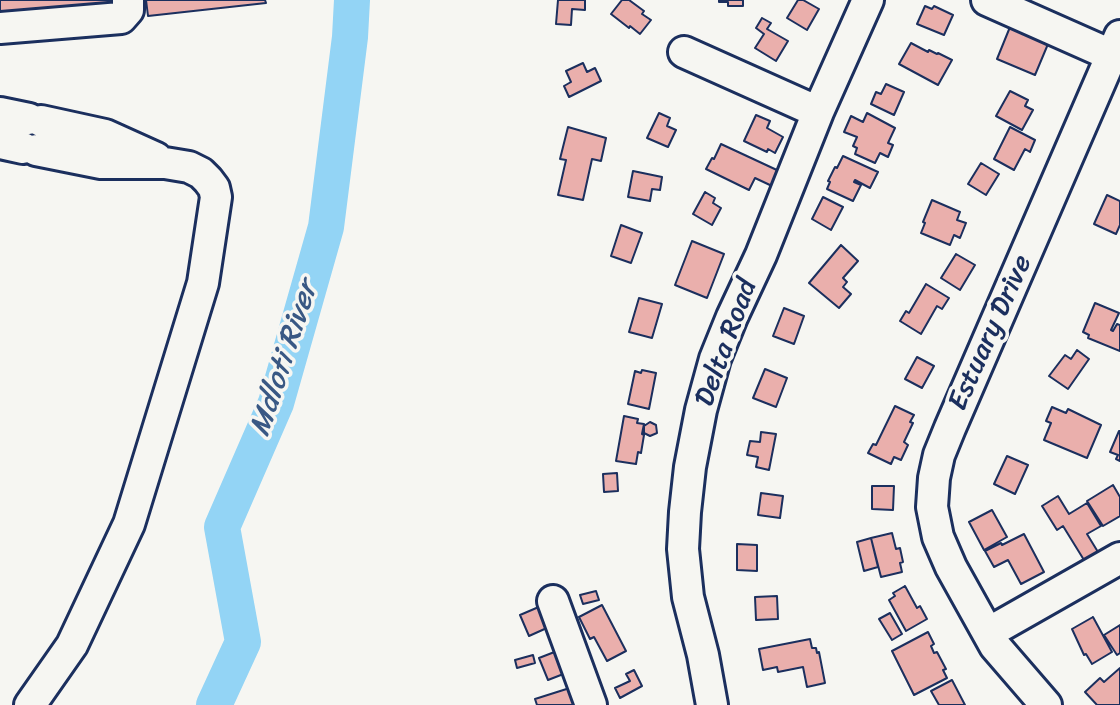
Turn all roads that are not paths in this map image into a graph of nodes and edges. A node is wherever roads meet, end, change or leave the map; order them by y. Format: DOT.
graph roads {
  1 [pos="128,0"];
  2 [pos="868,0"];
  3 [pos="987,0"];
  4 [pos="0,28"];
  5 [pos="1117,50"];
  6 [pos="684,52"];
  7 [pos="818,112"];
  8 [pos="0,113"];
  9 [pos="26,136"];
  10 [pos="1120,558"];
  11 [pos="553,601"];
  12 [pos="988,633"];
  13 [pos="714,703"];
  14 [pos="30,705"];
  15 [pos="591,705"];
  16 [pos="1046,705"];
  1 -- 4 [label="street"];
  2 -- 7 [label="street, Delta Road"];
  3 -- 5 [label="street"];
  5 -- 12 [label="street, Estuary Drive"];
  6 -- 7 [label="street"];
  7 -- 13 [label="street, Delta Road"];
  8 -- 9 [label="street"];
  9 -- 14 [label="street"];
  10 -- 12 [label="street"];
  11 -- 15 [label="street"];
  12 -- 16 [label="street, Estuary Drive"];
}
